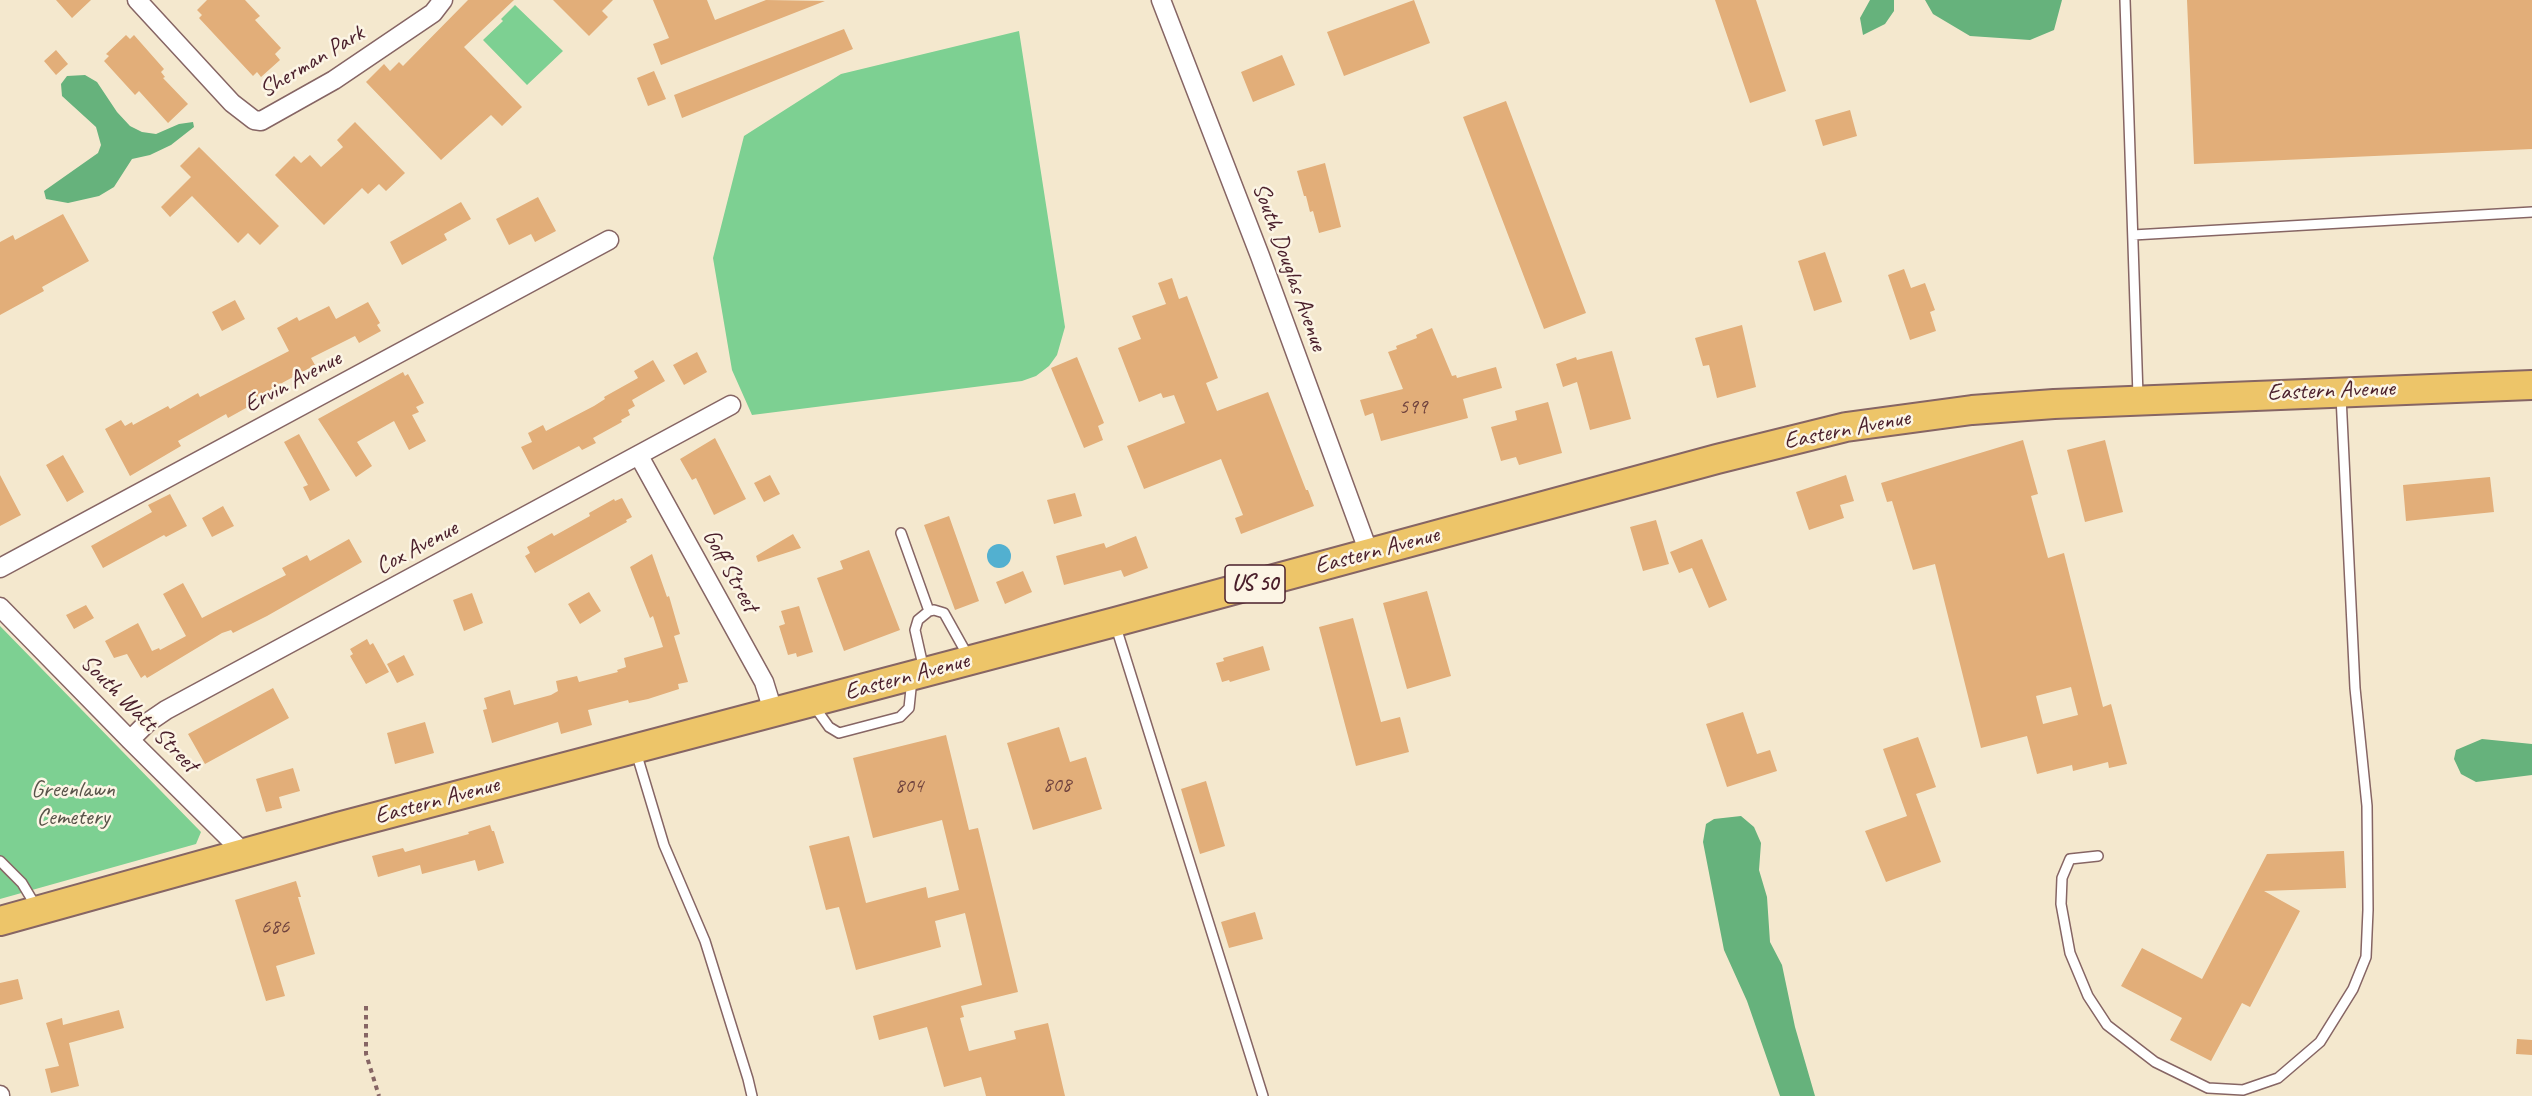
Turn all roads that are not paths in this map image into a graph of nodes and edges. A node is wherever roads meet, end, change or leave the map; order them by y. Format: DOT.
graph roads {
  1 [pos="137,0"];
  2 [pos="443,0"];
  3 [pos="1161,0"];
  4 [pos="2126,0"];
  5 [pos="2532,212"];
  6 [pos="2133,235"];
  7 [pos="609,240"];
  8 [pos="2532,385"];
  9 [pos="2341,391"];
  10 [pos="2138,399"];
  11 [pos="731,405"];
  12 [pos="639,456"];
  13 [pos="901,533"];
  14 [pos="1369,553"];
  15 [pos="0,568"];
  16 [pos="0,607"];
  17 [pos="929,611"];
  18 [pos="1115,622"];
  19 [pos="970,660"];
  20 [pos="918,674"];
  21 [pos="812,702"];
  22 [pos="773,711"];
  23 [pos="130,740"];
  24 [pos="635,749"];
  25 [pos="244,853"];
  26 [pos="2098,856"];
  27 [pos="0,861"];
  28 [pos="38,910"];
  29 [pos="0,921"];
  30 [pos="752,1096"];
  31 [pos="1263,1096"];
  1 -- 2 [label="street, Sherman Park"];
  3 -- 14 [label="street, South Douglas Avenue"];
  4 -- 6 [label="lane"];
  5 -- 6 [label="lane"];
  6 -- 10 [label="lane"];
  7 -- 15 [label="street, Ervin Avenue"];
  8 -- 9 [label="main road, Eastern Avenue / US 50"];
  9 -- 10 [label="main road, Eastern Avenue / US 50"];
  9 -- 26 [label="lane"];
  10 -- 14 [label="main road, Eastern Avenue / US 50"];
  11 -- 12 [label="street, Cox Avenue"];
  12 -- 22 [label="street, Goff Street"];
  12 -- 23 [label="street, Cox Avenue"];
  13 -- 17 [label="lane"];
  14 -- 18 [label="main road, Eastern Avenue / US 50"];
  16 -- 23 [label="street, South Watt Street"];
  17 -- 19 [label="lane"];
  17 -- 20 [label="lane"];
  18 -- 19 [label="main road, Eastern Avenue / US 50"];
  18 -- 31 [label="lane"];
  19 -- 20 [label="main road, Eastern Avenue / US 50"];
  20 -- 21 [label="main road, Eastern Avenue / US 50"];
  20 -- 21 [label="lane"];
  21 -- 22 [label="main road, Eastern Avenue / US 50"];
  22 -- 24 [label="main road, Eastern Avenue / US 50"];
  23 -- 25 [label="street, South Watt Street"];
  24 -- 25 [label="main road, Eastern Avenue / US 50"];
  24 -- 30 [label="lane"];
  25 -- 28 [label="main road, Eastern Avenue / US 50"];
  27 -- 28 [label="lane"];
  28 -- 29 [label="main road, Eastern Avenue / US 50"];
}
